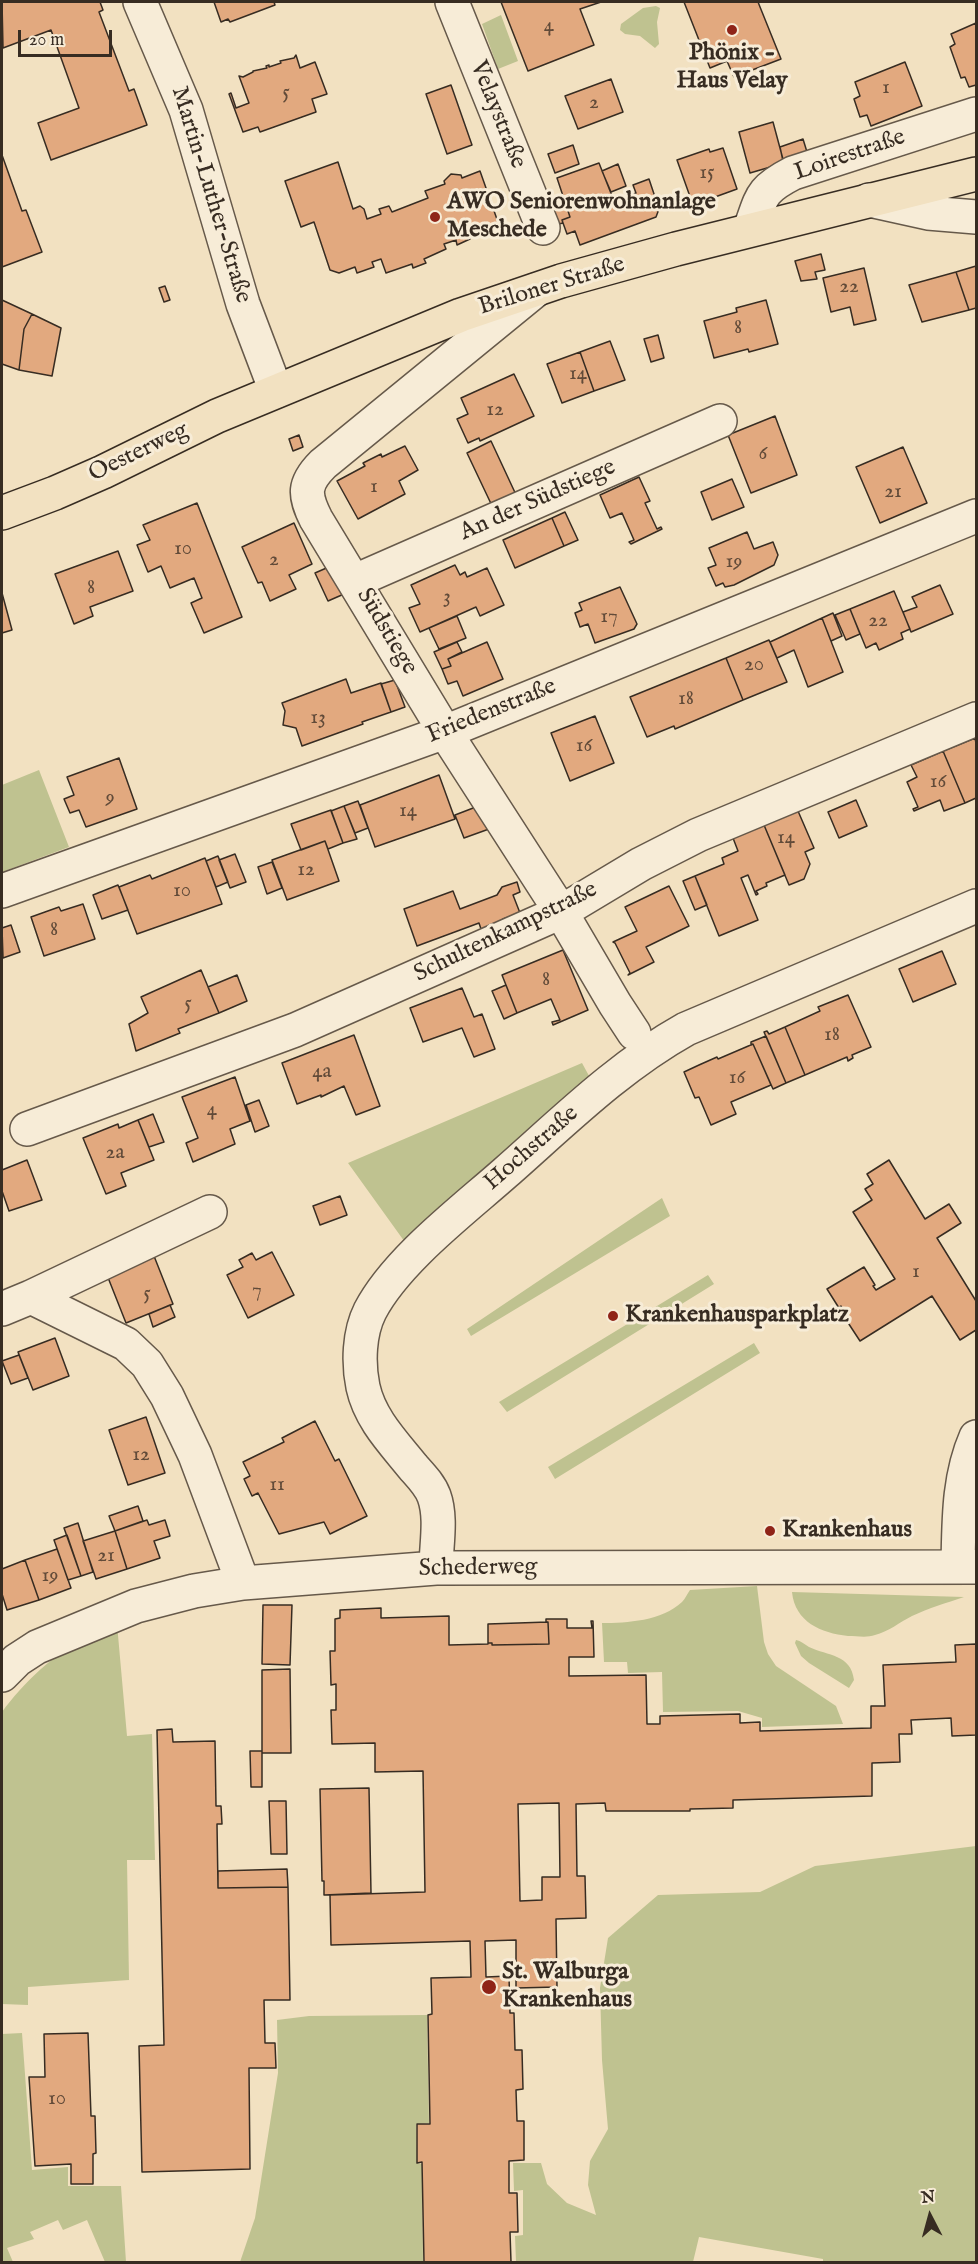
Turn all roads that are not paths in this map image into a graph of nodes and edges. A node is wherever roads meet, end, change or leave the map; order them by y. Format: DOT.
graph roads {
  1 [pos="140,2"];
  2 [pos="452,2"];
  3 [pos="976,114"];
  4 [pos="976,174"];
  5 [pos="869,200"];
  6 [pos="976,217"];
  7 [pos="543,228"];
  8 [pos="750,229"];
  9 [pos="537,289"];
  10 [pos="276,391"];
  11 [pos="720,421"];
  12 [pos="2,513"];
  13 [pos="976,516"];
  14 [pos="355,581"];
  15 [pos="976,719"];
  16 [pos="445,732"];
  17 [pos="2,891"];
  18 [pos="976,906"];
  19 [pos="561,912"];
  20 [pos="634,1032"];
  21 [pos="27,1129"];
  22 [pos="210,1212"];
  23 [pos="32,1297"];
  24 [pos="2,1309"];
  25 [pos="976,1437"];
  26 [pos="967,1566"];
  27 [pos="436,1569"];
  28 [pos="243,1584"];
  29 [pos="7,1667"];
  1 -- 10 [label="street, Martin-Luther-Straße"];
  2 -- 7 [label="street, Velaystraße"];
  3 -- 8 [label="street, Loirestraße"];
  4 -- 5 [label="main road, Briloner Straße"];
  5 -- 6 [label="street"];
  5 -- 8 [label="main road, Briloner Straße"];
  8 -- 9 [label="main road, Briloner Straße"];
  9 -- 10 [label="main road, Briloner Straße"];
  9 -- 14 [label="street, Südstiege"];
  10 -- 12 [label="main road, Oesterweg"];
  11 -- 14 [label="street, An der Südstiege"];
  13 -- 16 [label="street, Friedenstraße"];
  14 -- 16 [label="street, Südstiege"];
  15 -- 19 [label="street, Schultenkampstraße"];
  16 -- 17 [label="street, Friedenstraße"];
  16 -- 19 [label="street, Südstiege"];
  18 -- 27 [label="street, Hochstraße"];
  19 -- 20 [label="street, Südstiege"];
  19 -- 21 [label="street, Schultenkampstraße"];
  22 -- 23 [label="street"];
  23 -- 24 [label="street"];
  23 -- 28 [label="street"];
  25 -- 26 [label="street"];
  26 -- 27 [label="street, Schederweg"];
  27 -- 28 [label="street, Schederweg"];
  28 -- 29 [label="street, Schederweg"];
}
